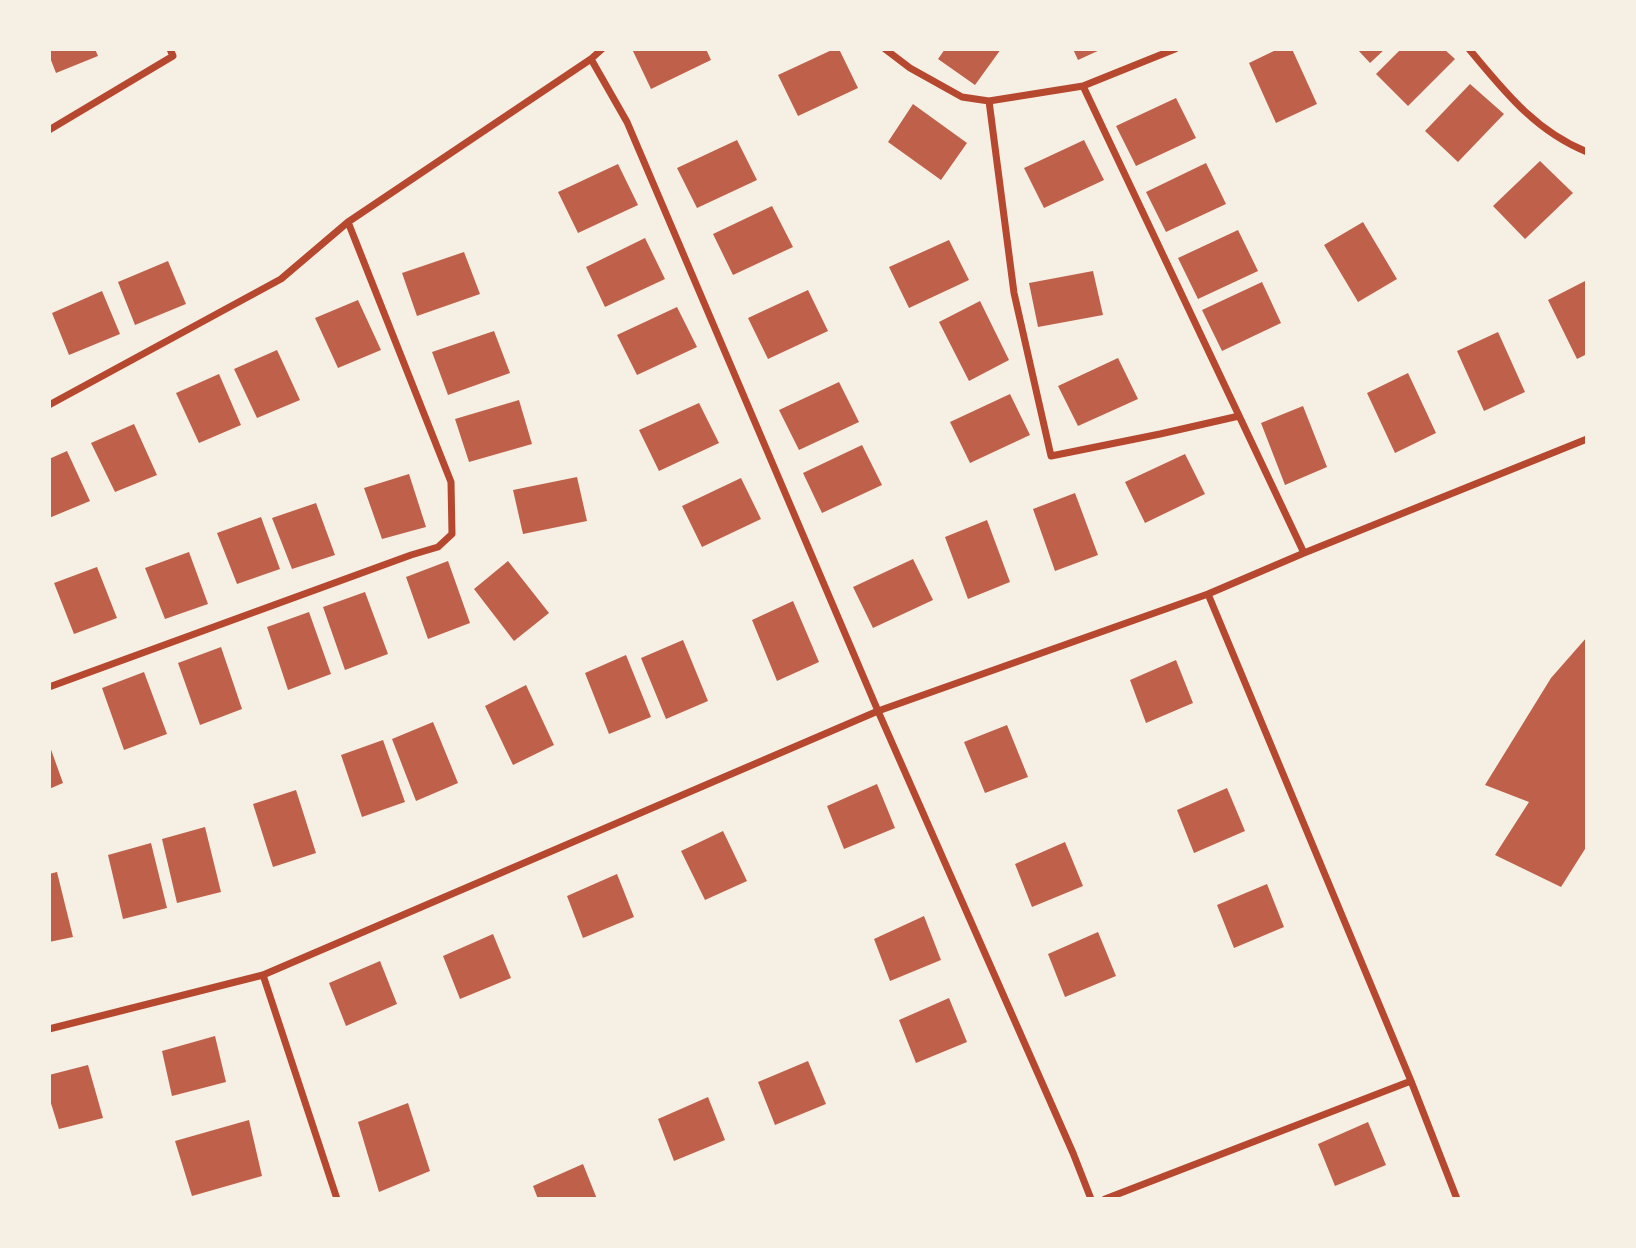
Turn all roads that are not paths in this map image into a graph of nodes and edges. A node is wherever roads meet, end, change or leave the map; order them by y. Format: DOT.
graph roads {
  1 [pos="170,49"];
  2 [pos="602,49"];
  3 [pos="885,49"];
  4 [pos="1175,49"];
  5 [pos="1469,49"];
  6 [pos="591,59"];
  7 [pos="1083,86"];
  8 [pos="989,101"];
  9 [pos="49,130"];
  10 [pos="1587,152"];
  11 [pos="348,222"];
  12 [pos="49,405"];
  13 [pos="1239,416"];
  14 [pos="1587,439"];
  15 [pos="1304,553"];
  16 [pos="1208,594"];
  17 [pos="49,687"];
  18 [pos="878,711"];
  19 [pos="263,975"];
  20 [pos="49,1029"];
  21 [pos="1410,1081"];
  22 [pos="337,1199"];
  23 [pos="1091,1199"];
  24 [pos="1105,1199"];
  25 [pos="1457,1199"];
  1 -- 9 [label="street"];
  2 -- 6 [label="street"];
  3 -- 8 [label="street"];
  4 -- 7 [label="street"];
  5 -- 10 [label="street"];
  6 -- 11 [label="street"];
  6 -- 18 [label="street"];
  7 -- 8 [label="street"];
  7 -- 13 [label="street"];
  8 -- 13 [label="street"];
  11 -- 12 [label="street"];
  11 -- 17 [label="street"];
  13 -- 15 [label="street"];
  14 -- 15 [label="street"];
  15 -- 16 [label="street"];
  16 -- 18 [label="street"];
  16 -- 21 [label="street"];
  18 -- 19 [label="street"];
  18 -- 23 [label="street"];
  19 -- 20 [label="street"];
  19 -- 22 [label="street"];
  21 -- 24 [label="street"];
  21 -- 25 [label="street"];
}
